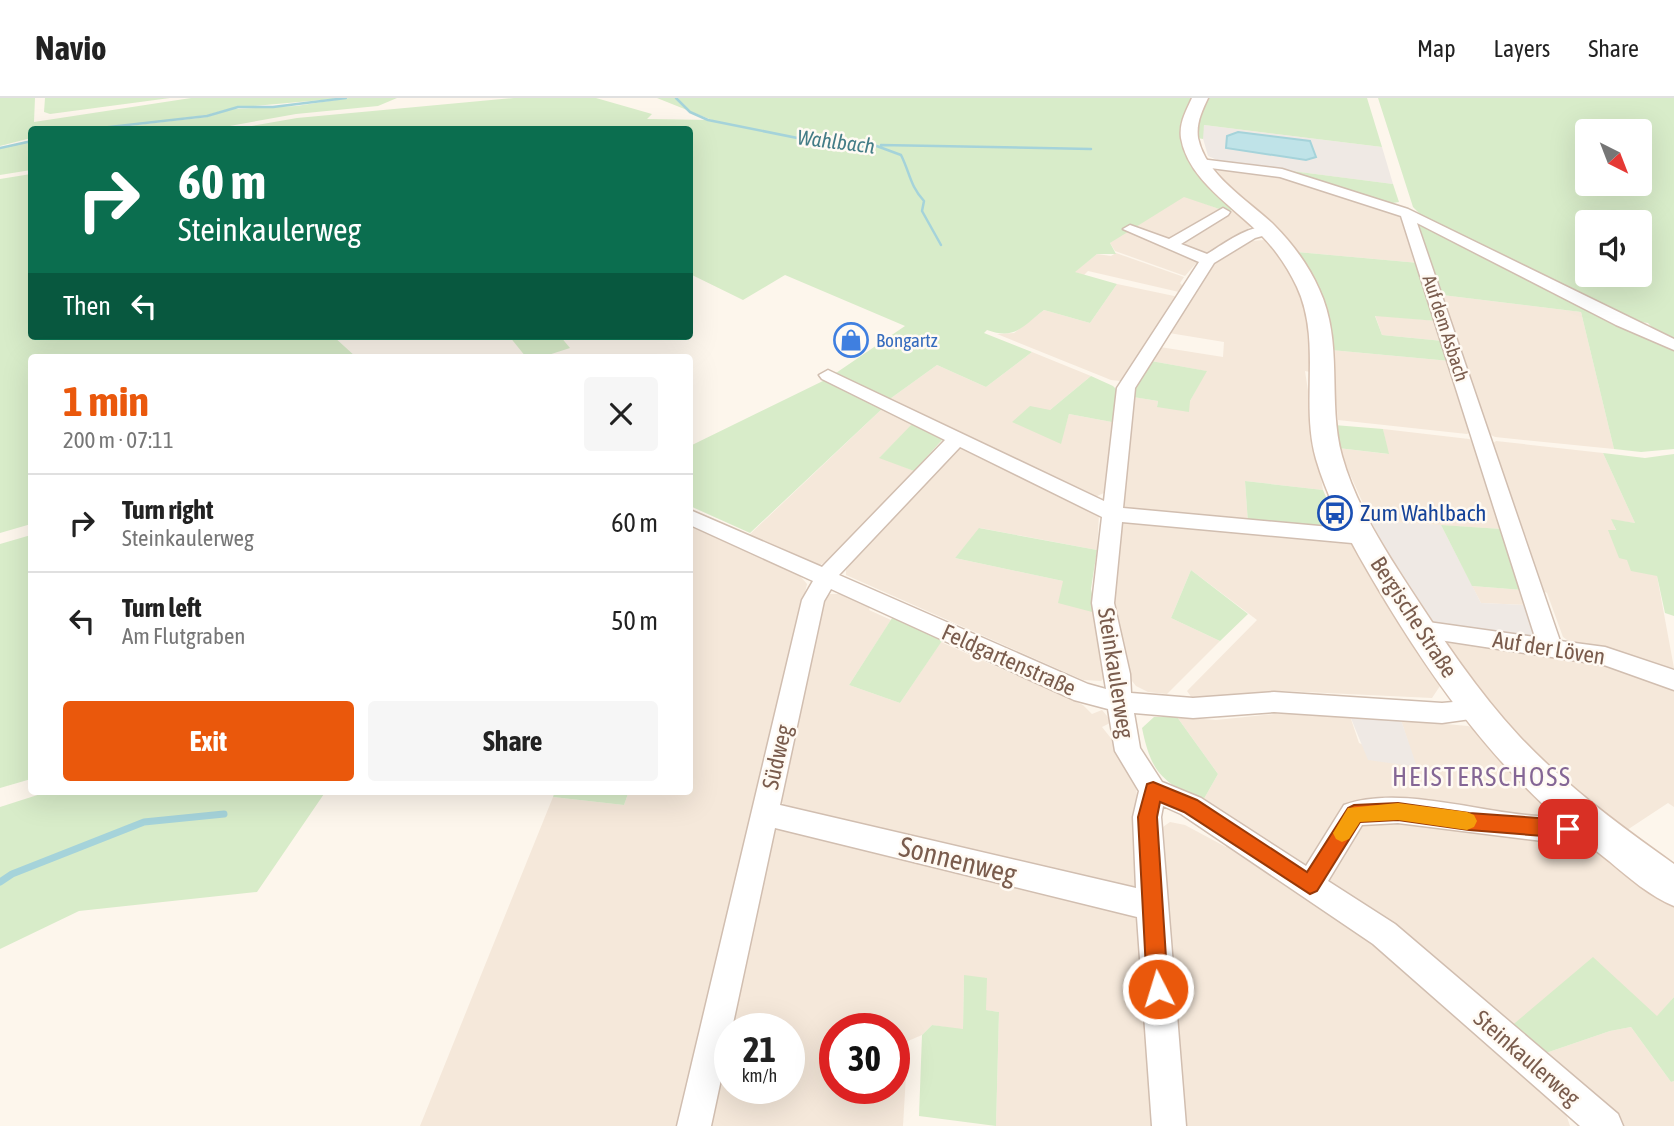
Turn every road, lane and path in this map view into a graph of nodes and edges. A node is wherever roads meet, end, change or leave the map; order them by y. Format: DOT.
graph roads {
  1 [pos="1200,98"];
  2 [pos="1200,163"];
  3 [pos="1223,212"];
  4 [pos="1407,214"];
  5 [pos="1130,229"];
  6 [pos="1270,232"];
  7 [pos="1170,245"];
  8 [pos="1208,260"];
  9 [pos="1674,345"];
  10 [pos="828,375"];
  11 [pos="957,439"];
  12 [pos="1113,514"];
  13 [pos="693,518"];
  14 [pos="1363,537"];
  15 [pos="826,578"];
  16 [pos="1420,630"];
  17 [pos="1550,646"];
  18 [pos="1674,680"];
  19 [pos="1119,702"];
  20 [pos="1476,710"];
  21 [pos="1153,790"];
  22 [pos="764,813"];
  23 [pos="1587,823"];
  24 [pos="1310,885"];
  25 [pos="1674,887"];
  26 [pos="1151,906"];
  27 [pos="1597,1123"];
  28 [pos="694,1126"];
  29 [pos="1169,1126"];
  1 -- 2 [label="main road, Bergische Straße"];
  2 -- 4 [label="street"];
  2 -- 6 [label="main road, Bergische Straße"];
  3 -- 7 [label="street"];
  4 -- 9 [label="street"];
  4 -- 17 [label="street, Auf dem Asbach"];
  5 -- 7 [label="street"];
  6 -- 8 [label="street, Steinkaulerweg"];
  6 -- 14 [label="main road, Bergische Straße"];
  7 -- 8 [label="street"];
  8 -- 12 [label="street, Steinkaulerweg"];
  10 -- 11 [label="street"];
  11 -- 12 [label="street"];
  11 -- 15 [label="street, Südweg"];
  12 -- 14 [label="street"];
  12 -- 19 [label="street, Steinkaulerweg"];
  13 -- 15 [label="street, Feldgartenstraße"];
  14 -- 16 [label="main road, Bergische Straße"];
  15 -- 19 [label="street, Feldgartenstraße"];
  15 -- 22 [label="street, Südweg"];
  16 -- 17 [label="street, Auf der Löven"];
  16 -- 20 [label="main road, Bergische Straße"];
  17 -- 18 [label="street, Auf der Löven"];
  19 -- 20 [label="street, Feldgartenstraße"];
  19 -- 21 [label="street, Steinkaulerweg"];
  20 -- 23 [label="main road, Bergische Straße"];
  21 -- 24 [label="street, Steinkaulerweg"];
  21 -- 26 [label="street"];
  22 -- 26 [label="street, Sonnenweg"];
  22 -- 28 [label="street, Südweg"];
  23 -- 24 [label="street"];
  23 -- 25 [label="main road, Bergische Straße"];
  24 -- 27 [label="street, Steinkaulerweg"];
  26 -- 29 [label="street"];
}
